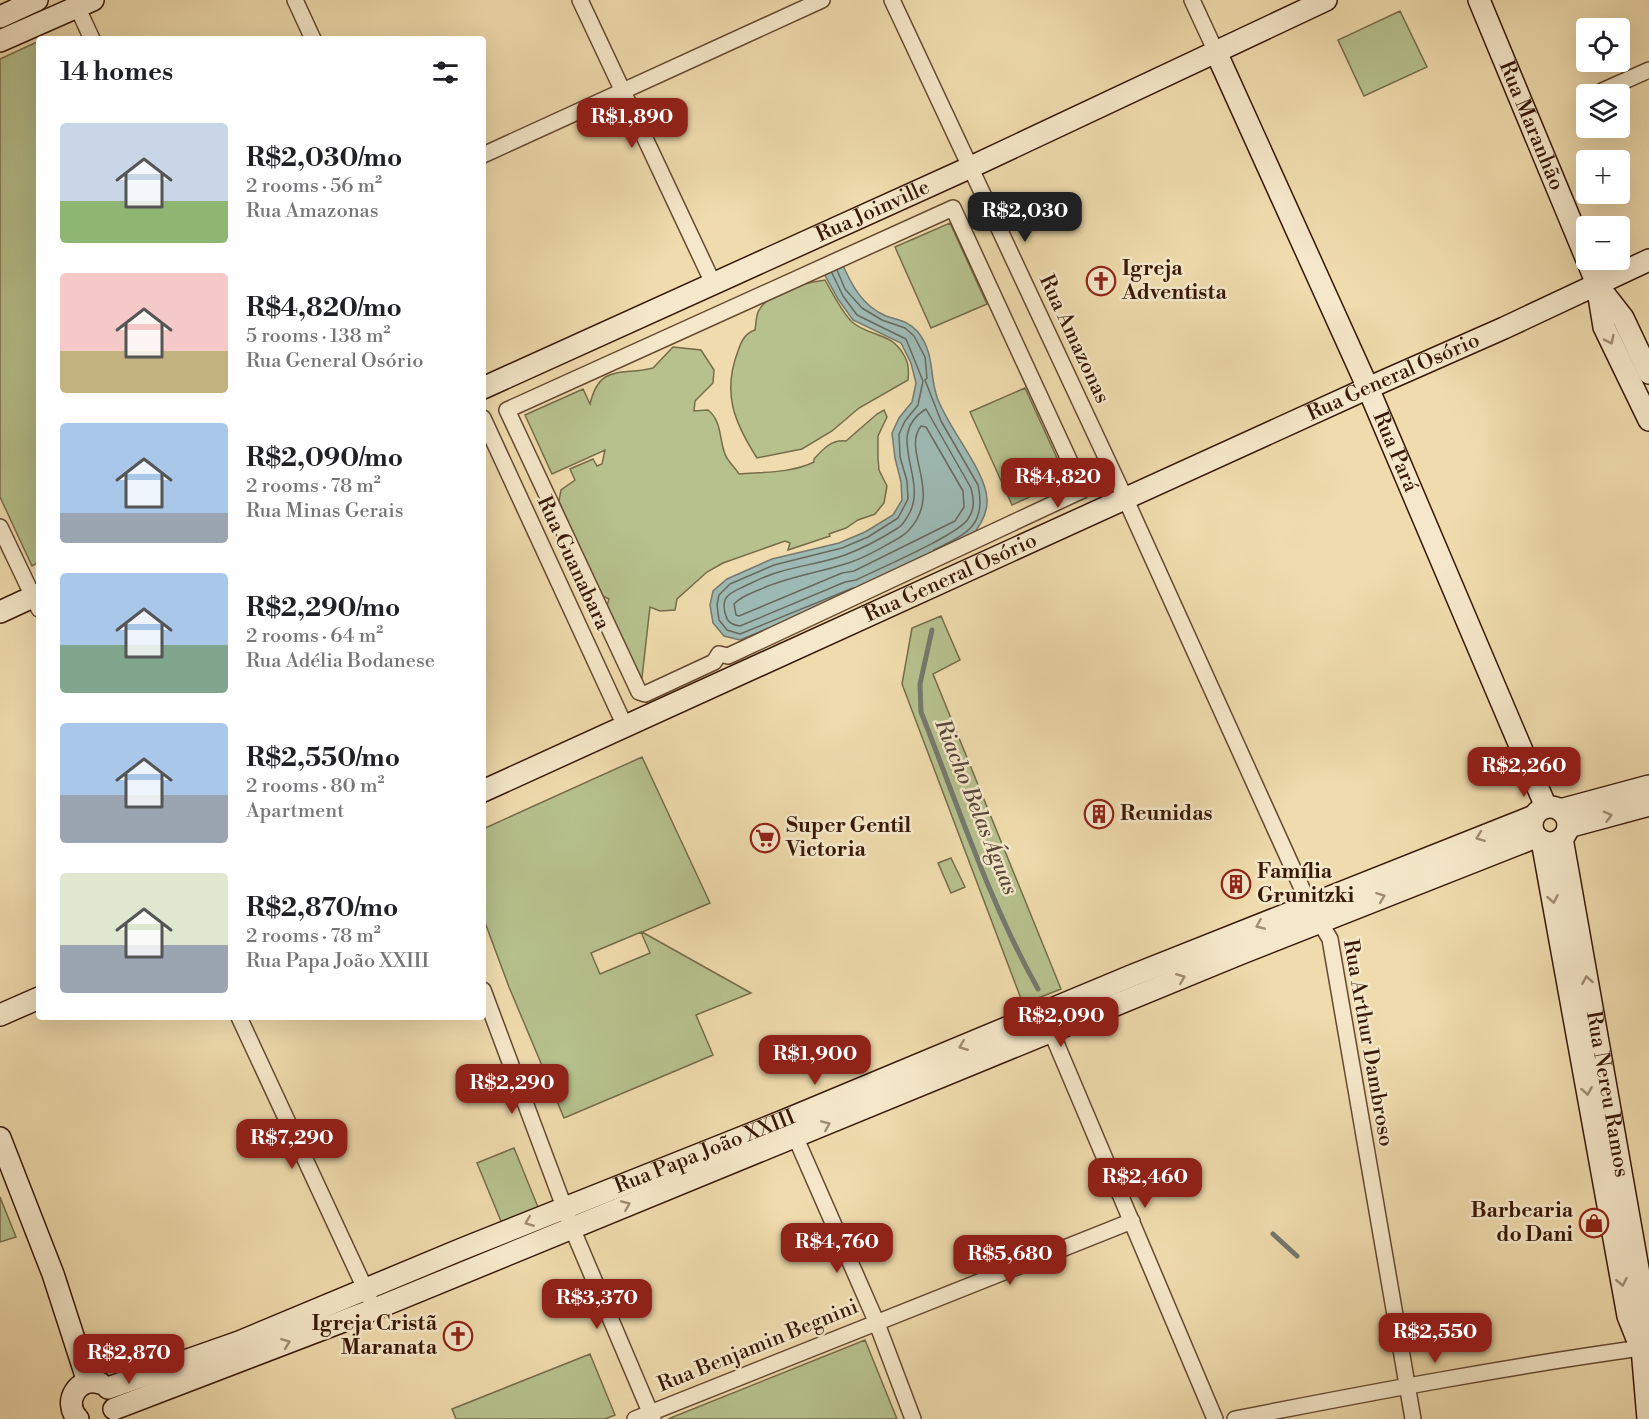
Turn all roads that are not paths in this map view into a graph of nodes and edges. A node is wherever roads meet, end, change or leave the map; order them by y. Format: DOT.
graph roads {
  1 [pos="37,0"];
  2 [pos="295,0"];
  3 [pos="580,0"];
  4 [pos="822,0"];
  5 [pos="892,0"];
  6 [pos="1192,0"];
  7 [pos="1326,0"];
  8 [pos="1479,0"];
  9 [pos="81,2"];
  10 [pos="1,15"];
  11 [pos="91,36"];
  12 [pos="313,36"];
  13 [pos="6,39"];
  14 [pos="1216,52"];
  15 [pos="1649,70"];
  16 [pos="1618,84"];
  17 [pos="624,92"];
  18 [pos="486,154"];
  19 [pos="971,167"];
  20 [pos="1649,260"];
  21 [pos="713,283"];
  22 [pos="1597,284"];
  23 [pos="1649,373"];
  24 [pos="486,387"];
  25 [pos="1368,388"];
  26 [pos="1649,419"];
  27 [pos="486,425"];
  28 [pos="1083,490"];
  29 [pos="1126,500"];
  30 [pos="0,527"];
  31 [pos="36,598"];
  32 [pos="36,600"];
  33 [pos="0,612"];
  34 [pos="625,726"];
  35 [pos="1649,786"];
  36 [pos="486,790"];
  37 [pos="1649,805"];
  38 [pos="1550,825"];
  39 [pos="1426,869"];
  40 [pos="1309,904"];
  41 [pos="1322,922"];
  42 [pos="1239,944"];
  43 [pos="486,998"];
  44 [pos="36,999"];
  45 [pos="0,1016"];
  46 [pos="240,1020"];
  47 [pos="1047,1022"];
  48 [pos="792,1128"];
  49 [pos="0,1138"];
  50 [pos="662,1179"];
  51 [pos="564,1208"];
  52 [pos="1132,1221"];
  53 [pos="572,1228"];
  54 [pos="441,1258"];
  55 [pos="450,1279"];
  56 [pos="365,1290"];
  57 [pos="375,1309"];
  58 [pos="876,1322"];
  59 [pos="243,1350"];
  60 [pos="1646,1354"];
  61 [pos="98,1385"];
  62 [pos="1407,1385"];
  63 [pos="111,1414"];
  64 [pos="652,1416"];
  65 [pos="78,1419"];
  66 [pos="635,1419"];
  67 [pos="913,1419"];
  68 [pos="1215,1419"];
  69 [pos="1235,1419"];
  70 [pos="1413,1419"];
  71 [pos="1648,1419"];
  1 -- 10 [label="street"];
  2 -- 12 [label="street"];
  3 -- 17 [label="street"];
  4 -- 17 [label="street"];
  5 -- 19 [label="street, Rua Amazonas"];
  6 -- 14 [label="street, Rua Pará"];
  7 -- 14 [label="street, Rua Joinville"];
  8 -- 22 [label="street, Rua Maranhão"];
  9 -- 11 [label="street"];
  9 -- 13 [label="street"];
  10 -- 13 [label="street"];
  14 -- 19 [label="street, Rua Joinville"];
  14 -- 25 [label="street, Rua Pará"];
  15 -- 16 [label="street"];
  17 -- 18 [label="street"];
  17 -- 21 [label="street"];
  19 -- 21 [label="street, Rua Joinville"];
  19 -- 29 [label="street, Rua Amazonas"];
  20 -- 22 [label="street, Rua General Osório"];
  21 -- 24 [label="street, Rua Joinville"];
  22 -- 23 [label="street"];
  22 -- 25 [label="street, Rua General Osório"];
  22 -- 26 [label="street, one-way"];
  25 -- 29 [label="street, Rua General Osório"];
  25 -- 38 [label="street, Rua Pará"];
  27 -- 34 [label="street, Rua Guanabara"];
  28 -- 28 [label="street"];
  29 -- 34 [label="street, Rua General Osório"];
  29 -- 40 [label="street, Rua Arthur Dambroso"];
  30 -- 31 [label="street"];
  32 -- 33 [label="street"];
  34 -- 36 [label="street, Rua General Osório"];
  35 -- 38 [label="street, Rua Papa João XXIII"];
  38 -- 37 [label="street, Rua Papa João XXIII, one-way"];
  38 -- 39 [label="street, Rua Papa João XXIII"];
  38 -- 60 [label="street, Rua Nereu Ramos"];
  39 -- 40 [label="street, Rua Papa João XXIII"];
  41 -- 39 [label="street, Rua Papa João XXIII, one-way"];
  40 -- 41 [label="street, Rua Arthur Dambroso"];
  40 -- 42 [label="street, Rua Papa João XXIII, one-way"];
  41 -- 42 [label="street, Rua Papa João XXIII"];
  41 -- 62 [label="street, Rua Arthur Dambroso"];
  42 -- 47 [label="street, Rua Papa João XXIII"];
  43 -- 51 [label="street"];
  44 -- 45 [label="street"];
  46 -- 56 [label="street"];
  47 -- 48 [label="street, Rua Papa João XXIII"];
  47 -- 52 [label="street"];
  48 -- 50 [label="street, Rua Papa João XXIII"];
  48 -- 58 [label="street"];
  49 -- 61 [label="street"];
  50 -- 51 [label="street, Rua Papa João XXIII"];
  53 -- 50 [label="street, Rua Papa João XXIII, one-way"];
  51 -- 53 [label="street"];
  51 -- 54 [label="street, Rua Papa João XXIII, one-way"];
  52 -- 58 [label="street, Rua Benjamin Begnini"];
  52 -- 68 [label="street"];
  53 -- 55 [label="street, Rua Papa João XXIII"];
  53 -- 64 [label="street"];
  54 -- 55 [label="street"];
  54 -- 56 [label="street, Rua Papa João XXIII"];
  55 -- 57 [label="street, Rua Papa João XXIII"];
  56 -- 57 [label="street"];
  56 -- 59 [label="street, Rua Papa João XXIII"];
  59 -- 57 [label="street, Rua Papa João XXIII, one-way"];
  58 -- 64 [label="street, Rua Benjamin Begnini"];
  58 -- 67 [label="street"];
  59 -- 61 [label="street, Rua Papa João XXIII"];
  59 -- 63 [label="street, Rua Papa João XXIII"];
  60 -- 62 [label="street"];
  60 -- 71 [label="street, Rua Nereu Ramos"];
  61 -- 63 [label="street"];
  61 -- 65 [label="street"];
  62 -- 69 [label="street"];
  62 -- 70 [label="street, Rua Arthur Dambroso"];
  64 -- 66 [label="street, Rua Benjamin Begnini"];
}
